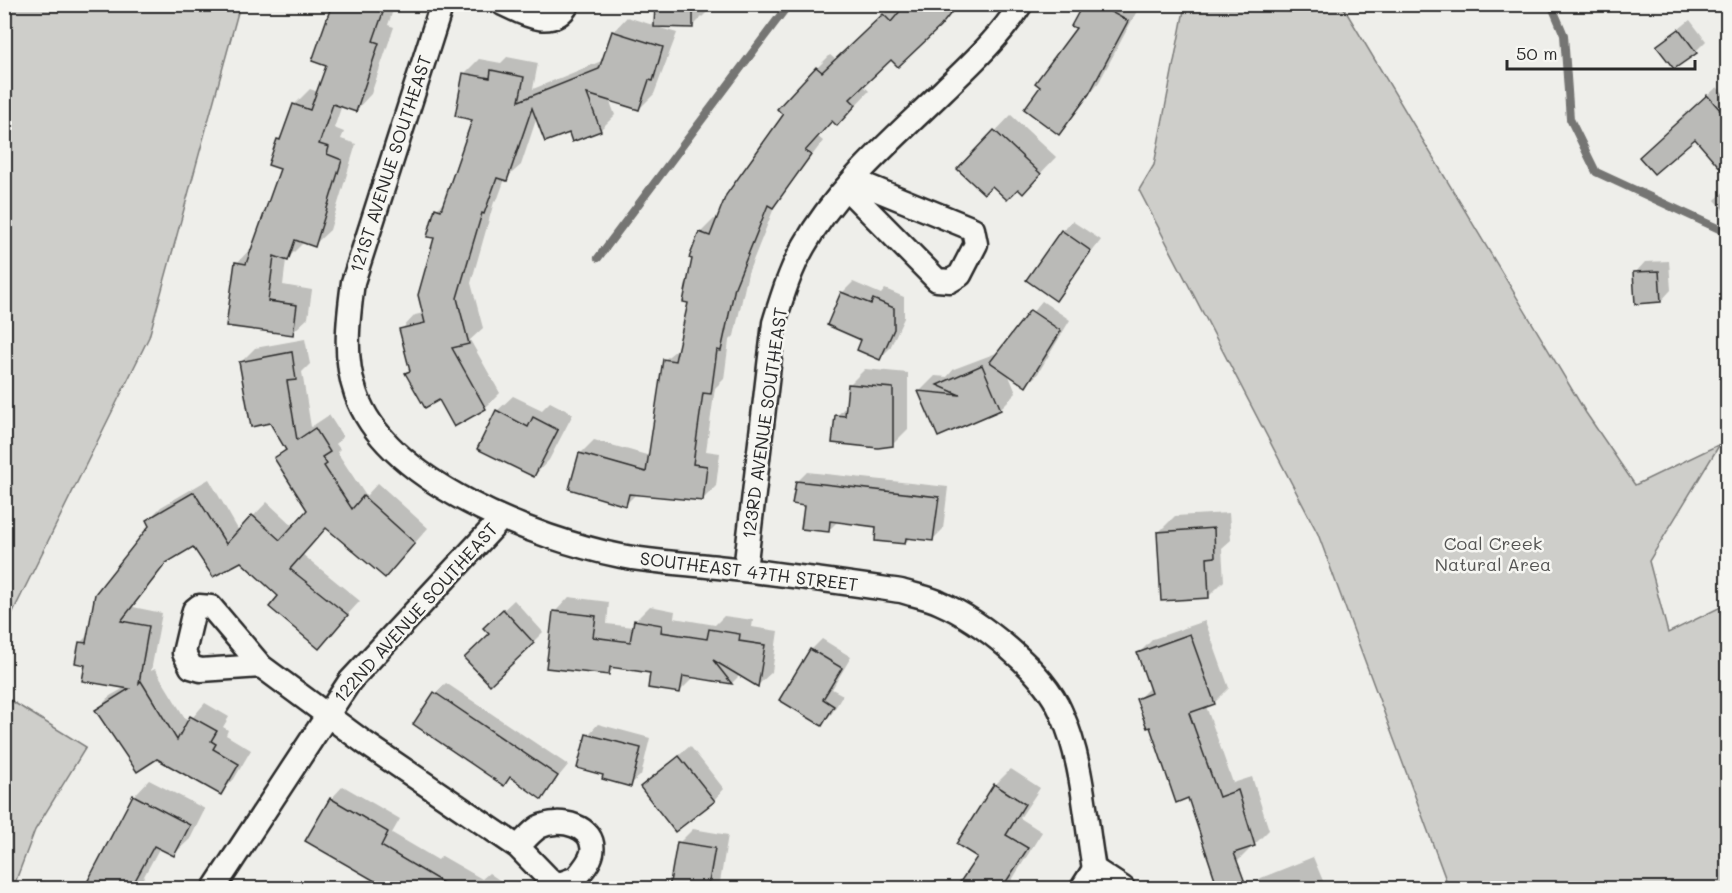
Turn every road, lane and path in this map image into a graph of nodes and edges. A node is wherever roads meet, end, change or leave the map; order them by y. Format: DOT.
graph roads {
  1 [pos="442,4"];
  2 [pos="503,4"];
  3 [pos="568,4"];
  4 [pos="1021,4"];
  5 [pos="850,184"];
  6 [pos="347,325"];
  7 [pos="501,519"];
  8 [pos="745,570"];
  9 [pos="261,666"];
  10 [pos="326,713"];
  11 [pos="518,847"];
  12 [pos="1094,869"];
  13 [pos="214,888"];
  14 [pos="1082,888"];
  15 [pos="1123,888"];
  1 -- 6 [label="street, 121ST AVENUE SOUTHEAST"];
  2 -- 3 [label="street"];
  4 -- 5 [label="street, 123RD AVENUE SOUTHEAST"];
  5 -- 5 [label="street"];
  5 -- 8 [label="street, 123RD AVENUE SOUTHEAST"];
  6 -- 7 [label="street, SOUTHEAST 47TH STREET"];
  7 -- 8 [label="street, SOUTHEAST 47TH STREET"];
  7 -- 10 [label="street, 122ND AVENUE SOUTHEAST"];
  8 -- 12 [label="street, SOUTHEAST 47TH STREET"];
  9 -- 10 [label="street"];
  10 -- 11 [label="street"];
  10 -- 13 [label="street, 122ND AVENUE SOUTHEAST"];
  12 -- 14 [label="street"];
  12 -- 15 [label="street"];
}
